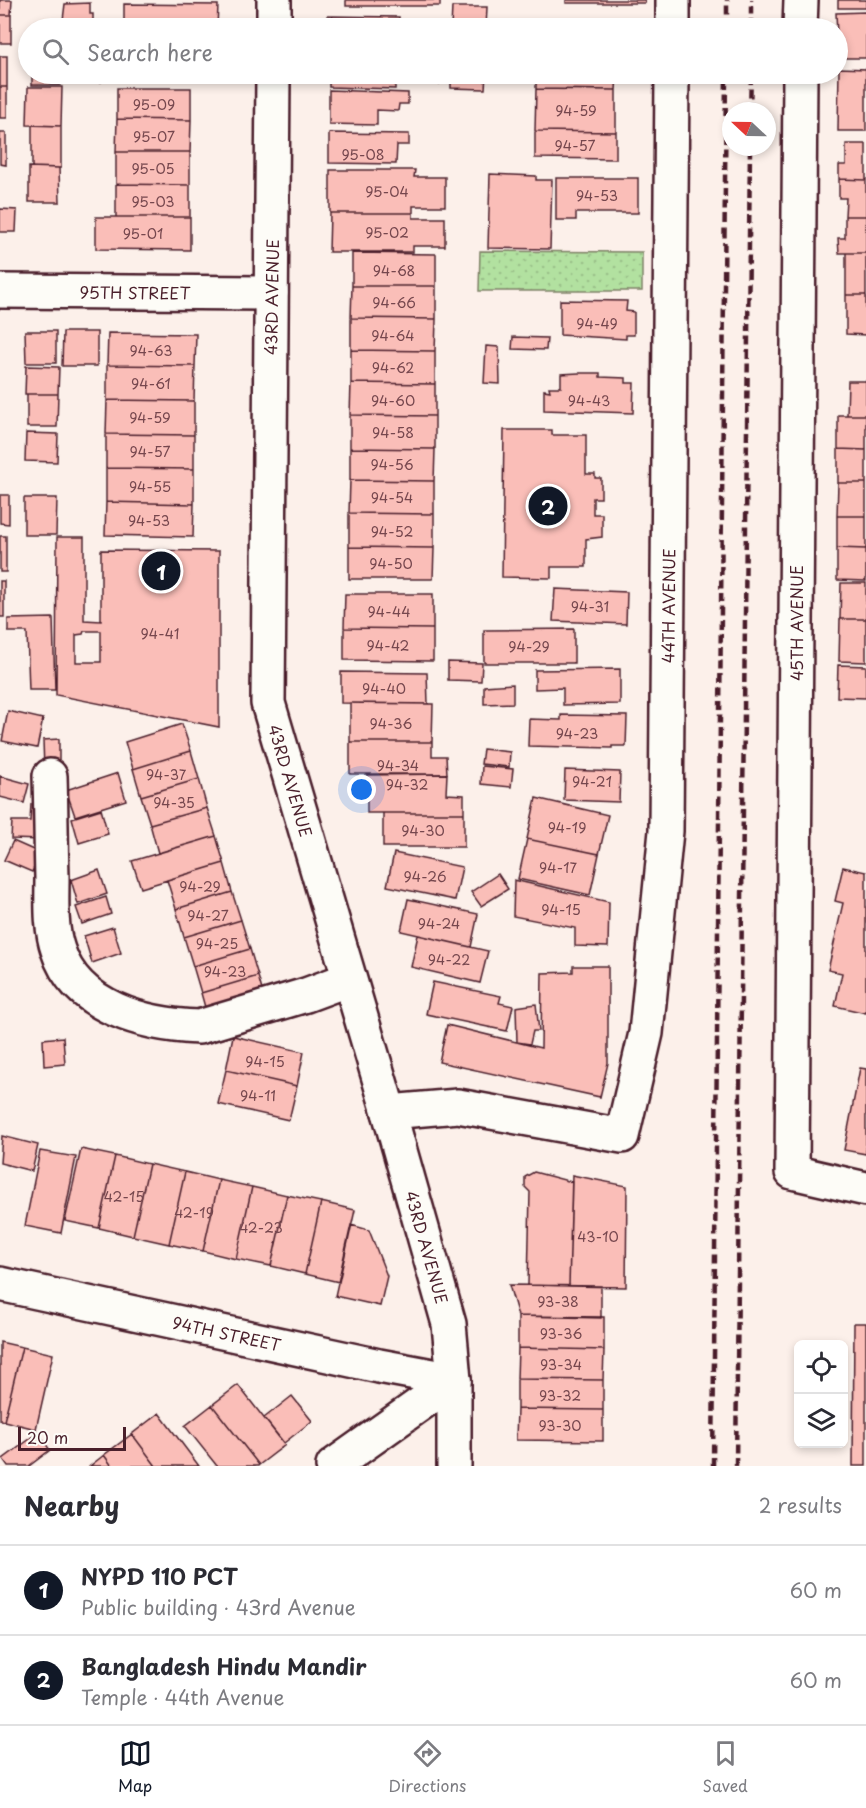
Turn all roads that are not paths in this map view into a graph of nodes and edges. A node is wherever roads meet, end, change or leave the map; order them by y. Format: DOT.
graph roads {
  1 [pos="274,0"];
  2 [pos="673,0"];
  3 [pos="801,0"];
  4 [pos="274,18"];
  5 [pos="673,18"];
  6 [pos="801,18"];
  7 [pos="273,84"];
  8 [pos="672,84"];
  9 [pos="800,84"];
  10 [pos="0,291"];
  11 [pos="271,293"];
  12 [pos="50,776"];
  13 [pos="349,979"];
  14 [pos="388,1112"];
  15 [pos="866,1189"];
  16 [pos="0,1284"];
  17 [pos="454,1380"];
  18 [pos="333,1466"];
  19 [pos="454,1466"];
  1 -- 4 [label="street"];
  2 -- 5 [label="street"];
  3 -- 6 [label="street"];
  7 -- 11 [label="street, 43RD AVENUE"];
  8 -- 14 [label="street, 44TH AVENUE"];
  9 -- 15 [label="street, 45TH AVENUE"];
  10 -- 11 [label="street, 95TH STREET"];
  11 -- 13 [label="street, 43RD AVENUE"];
  12 -- 13 [label="street"];
  13 -- 14 [label="street, 43RD AVENUE"];
  14 -- 17 [label="street, 43RD AVENUE"];
  16 -- 17 [label="street, 94TH STREET"];
  17 -- 18 [label="street"];
  17 -- 19 [label="street, 43RD AVENUE"];
}
